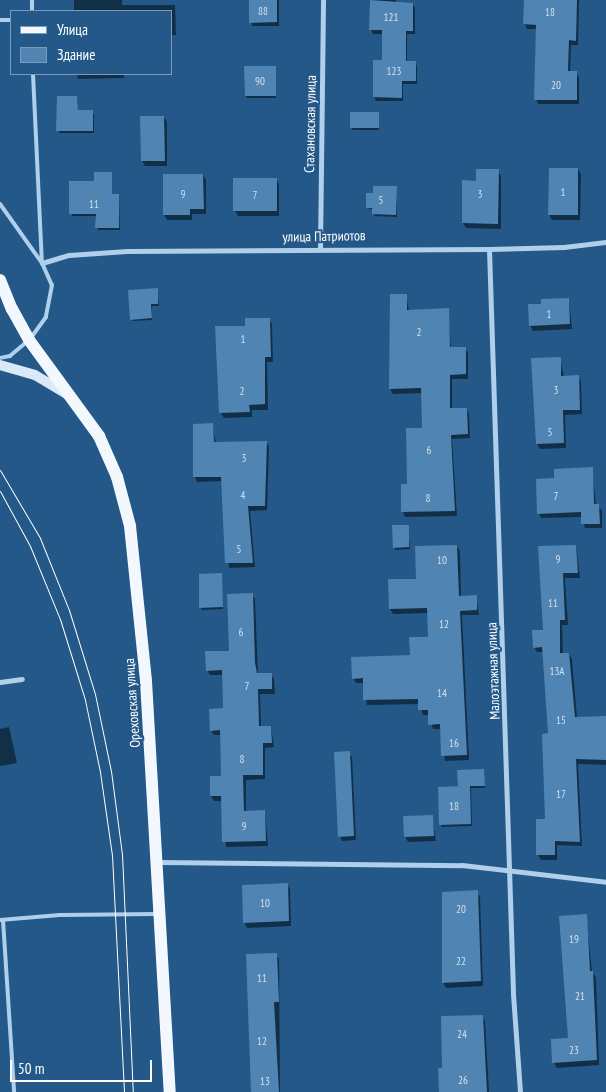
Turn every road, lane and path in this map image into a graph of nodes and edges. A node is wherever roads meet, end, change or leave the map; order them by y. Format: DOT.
graph roads {
  1 [pos="323,0"];
  2 [pos="32,75"];
  3 [pos="0,204"];
  4 [pos="606,242"];
  5 [pos="320,249"];
  6 [pos="489,250"];
  7 [pos="42,263"];
  8 [pos="0,280"];
  9 [pos="3,294"];
  10 [pos="29,340"];
  11 [pos="0,358"];
  12 [pos="0,365"];
  13 [pos="76,400"];
  14 [pos="22,679"];
  15 [pos="0,682"];
  16 [pos="157,862"];
  17 [pos="511,869"];
  18 [pos="606,882"];
  19 [pos="160,914"];
  20 [pos="1,920"];
  21 [pos="14,1092"];
  22 [pos="170,1092"];
  23 [pos="520,1092"];
  1 -- 5 [label="street, Стахановская улица"];
  2 -- 7 [label="lane"];
  3 -- 7 [label="lane"];
  4 -- 6 [label="street, улица Патриотов"];
  5 -- 6 [label="street, улица Патриотов"];
  5 -- 7 [label="street, улица Патриотов"];
  6 -- 17 [label="street, Малоэтажная улица"];
  7 -- 10 [label="lane"];
  8 -- 9 [label="main road, Ореховская улица"];
  9 -- 10 [label="main road, Ореховская улица"];
  10 -- 11 [label="lane"];
  10 -- 13 [label="main road, Ореховская улица"];
  12 -- 13 [label="main road"];
  13 -- 16 [label="main road, Ореховская улица"];
  14 -- 15 [label="street"];
  16 -- 17 [label="street"];
  16 -- 19 [label="main road, Ореховская улица"];
  17 -- 18 [label="street"];
  17 -- 23 [label="street, Малоэтажная улица"];
  19 -- 20 [label="lane"];
  19 -- 22 [label="main road, Ореховская улица"];
  20 -- 21 [label="lane"];
}
